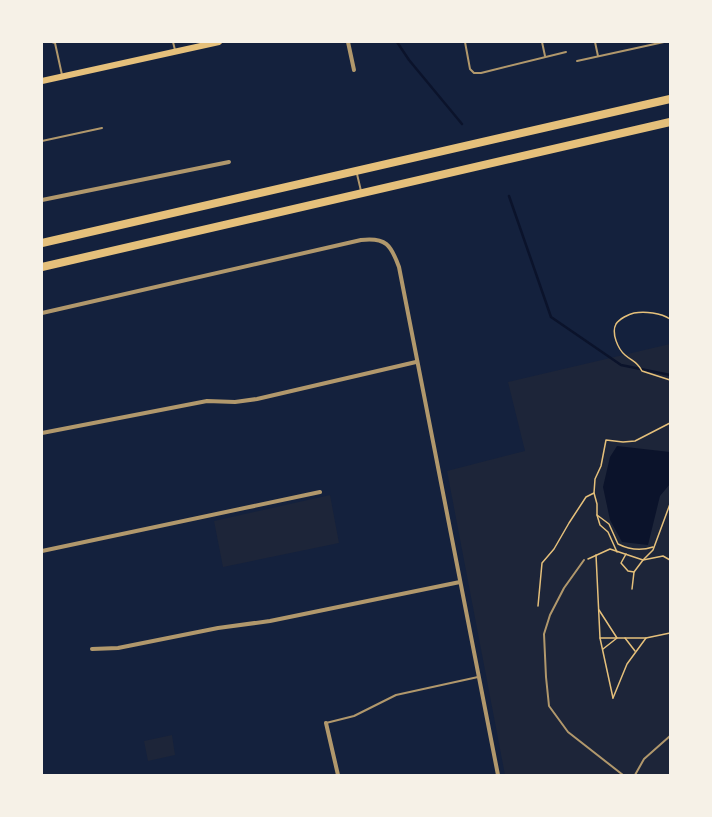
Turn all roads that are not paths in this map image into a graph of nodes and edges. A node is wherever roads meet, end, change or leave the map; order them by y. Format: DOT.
graph roads {
  1 [pos="52,42"];
  2 [pos="173,42"];
  3 [pos="218,42"];
  4 [pos="348,42"];
  5 [pos="465,42"];
  6 [pos="542,42"];
  7 [pos="595,42"];
  8 [pos="664,42"];
  9 [pos="175,52"];
  10 [pos="566,52"];
  11 [pos="545,56"];
  12 [pos="598,56"];
  13 [pos="577,61"];
  14 [pos="354,70"];
  15 [pos="62,76"];
  16 [pos="42,81"];
  17 [pos="670,99"];
  18 [pos="670,122"];
  19 [pos="102,128"];
  20 [pos="42,141"];
  21 [pos="229,162"];
  22 [pos="356,171"];
  23 [pos="361,193"];
  24 [pos="42,200"];
  25 [pos="42,243"];
  26 [pos="42,267"];
  27 [pos="42,313"];
  28 [pos="416,362"];
  29 [pos="42,433"];
  30 [pos="320,492"];
  31 [pos="42,551"];
  32 [pos="584,560"];
  33 [pos="460,582"];
  34 [pos="92,649"];
  35 [pos="478,677"];
  36 [pos="326,723"];
  37 [pos="670,736"];
  38 [pos="338,775"];
  39 [pos="498,775"];
  40 [pos="624,775"];
  41 [pos="635,775"];
  1 -- 15 [label="lane"];
  2 -- 9 [label="lane"];
  3 -- 9 [label="main road"];
  4 -- 14 [label="street"];
  5 -- 11 [label="lane"];
  6 -- 11 [label="lane"];
  7 -- 12 [label="lane"];
  8 -- 12 [label="lane"];
  9 -- 15 [label="main road"];
  10 -- 11 [label="lane"];
  12 -- 13 [label="lane"];
  15 -- 16 [label="main road"];
  17 -- 22 [label="highway"];
  18 -- 23 [label="highway"];
  19 -- 20 [label="lane"];
  21 -- 24 [label="street"];
  22 -- 23 [label="lane"];
  22 -- 25 [label="highway"];
  23 -- 26 [label="highway"];
  27 -- 28 [label="street"];
  28 -- 29 [label="street"];
  28 -- 33 [label="street"];
  30 -- 31 [label="street"];
  32 -- 40 [label="lane"];
  33 -- 34 [label="street"];
  33 -- 35 [label="street"];
  35 -- 36 [label="lane"];
  35 -- 39 [label="street"];
  36 -- 38 [label="street"];
  37 -- 41 [label="lane"];
}
